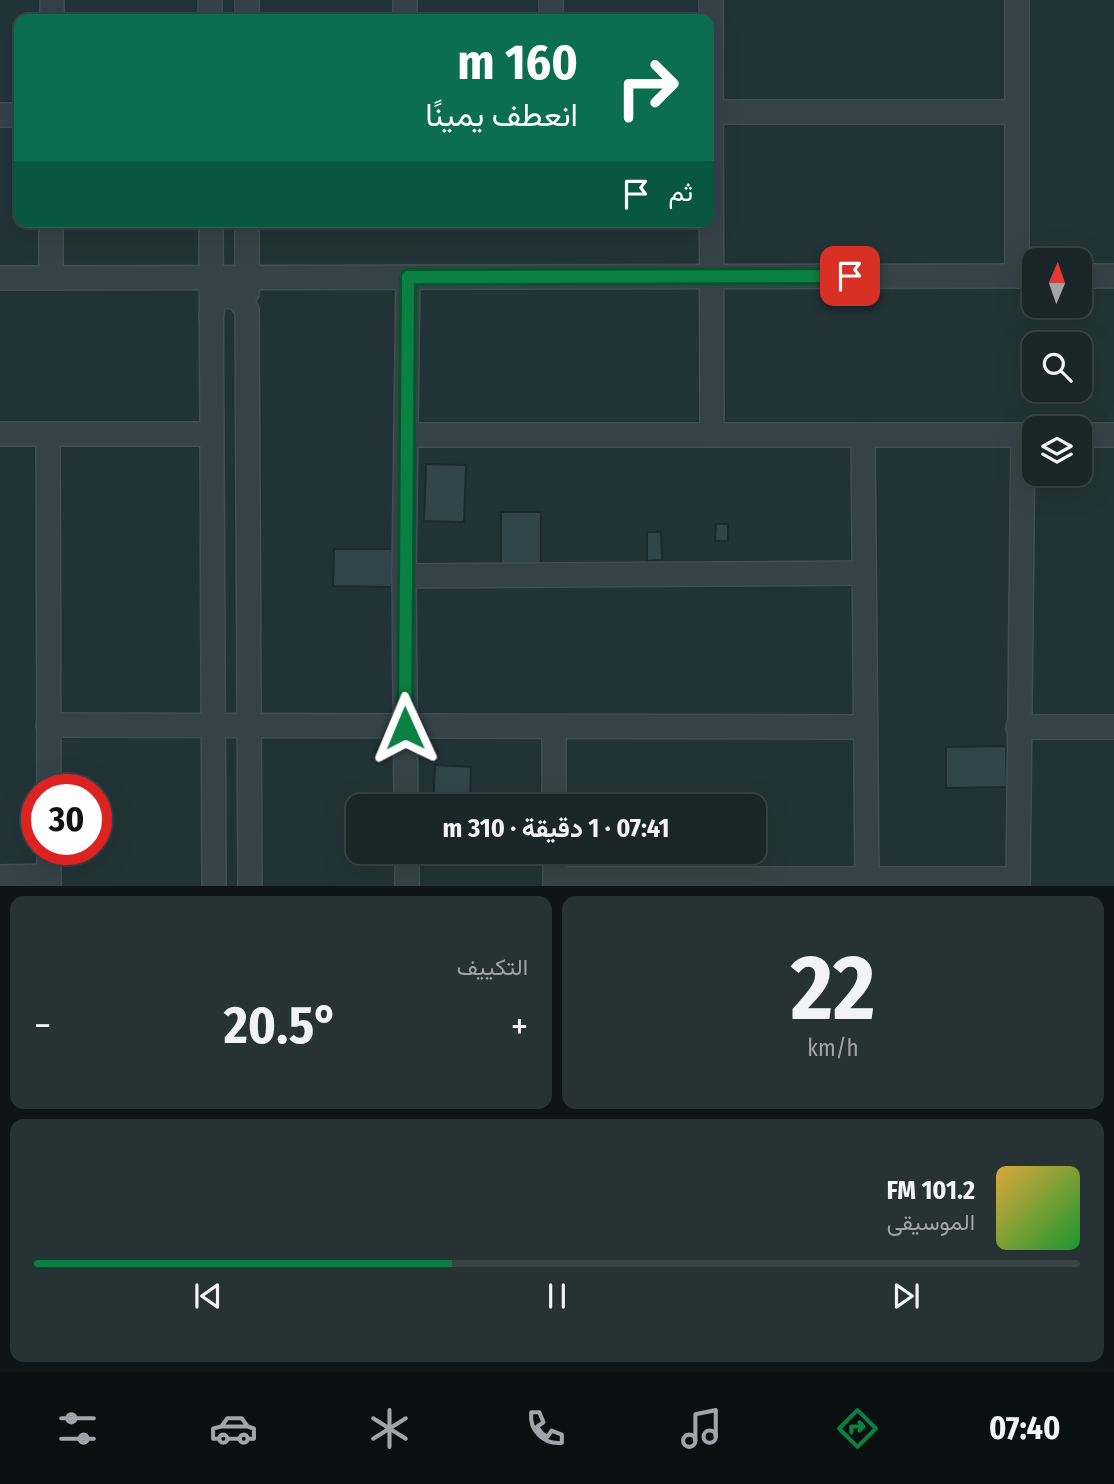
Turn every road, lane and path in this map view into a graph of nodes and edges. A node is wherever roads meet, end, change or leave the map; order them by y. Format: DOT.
graph roads {
  1 [pos="1017,0"];
  2 [pos="714,112"];
  3 [pos="1017,112"];
  4 [pos="51,228"];
  5 [pos="213,228"];
  6 [pos="246,228"];
  7 [pos="711,228"];
  8 [pos="1024,248"];
  9 [pos="712,276"];
  10 [pos="1022,276"];
  11 [pos="1092,276"];
  12 [pos="1114,276"];
  13 [pos="408,277"];
  14 [pos="0,278"];
  15 [pos="51,278"];
  16 [pos="232,288"];
  17 [pos="0,433"];
  18 [pos="48,434"];
  19 [pos="211,434"];
  20 [pos="405,435"];
  21 [pos="712,435"];
  22 [pos="863,435"];
  23 [pos="1022,435"];
  24 [pos="1092,435"];
  25 [pos="1114,435"];
  26 [pos="1027,486"];
  27 [pos="863,573"];
  28 [pos="404,576"];
  29 [pos="48,725"];
  30 [pos="212,726"];
  31 [pos="248,726"];
  32 [pos="864,727"];
  33 [pos="1018,727"];
  34 [pos="1114,727"];
  35 [pos="405,728"];
  36 [pos="554,728"];
  37 [pos="49,774"];
  38 [pos="406,794"];
  39 [pos="554,794"];
  40 [pos="407,864"];
  41 [pos="555,864"];
  42 [pos="0,877"];
  43 [pos="867,880"];
  44 [pos="49,881"];
  45 [pos="555,882"];
  46 [pos="1018,882"];
  47 [pos="214,886"];
  48 [pos="250,886"];
  49 [pos="407,886"];
  1 -- 3 [label="street"];
  2 -- 3 [label="street"];
  3 -- 8 [label="street"];
  4 -- 15 [label="street"];
  5 -- 16 [label="street"];
  6 -- 16 [label="street"];
  7 -- 9 [label="street"];
  9 -- 10 [label="street"];
  9 -- 13 [label="street"];
  9 -- 21 [label="street"];
  11 -- 12 [label="street"];
  13 -- 16 [label="street"];
  13 -- 20 [label="street"];
  14 -- 15 [label="street"];
  15 -- 16 [label="street"];
  16 -- 19 [label="street"];
  16 -- 31 [label="street"];
  17 -- 18 [label="street"];
  18 -- 19 [label="street"];
  18 -- 29 [label="street"];
  19 -- 30 [label="street"];
  20 -- 21 [label="street"];
  20 -- 28 [label="street"];
  21 -- 22 [label="street"];
  22 -- 23 [label="street"];
  22 -- 27 [label="street"];
  24 -- 25 [label="street"];
  26 -- 33 [label="street"];
  27 -- 28 [label="street"];
  27 -- 32 [label="street"];
  28 -- 35 [label="street"];
  29 -- 30 [label="street"];
  29 -- 37 [label="street"];
  30 -- 31 [label="street"];
  30 -- 47 [label="street"];
  31 -- 35 [label="street"];
  31 -- 48 [label="street"];
  32 -- 36 [label="street"];
  32 -- 43 [label="street"];
  33 -- 34 [label="street"];
  33 -- 46 [label="street"];
  35 -- 36 [label="street"];
  35 -- 38 [label="street"];
  36 -- 39 [label="street"];
  40 -- 49 [label="street"];
  41 -- 45 [label="street"];
  42 -- 44 [label="street"];
  43 -- 45 [label="street"];
  43 -- 46 [label="street"];
}
